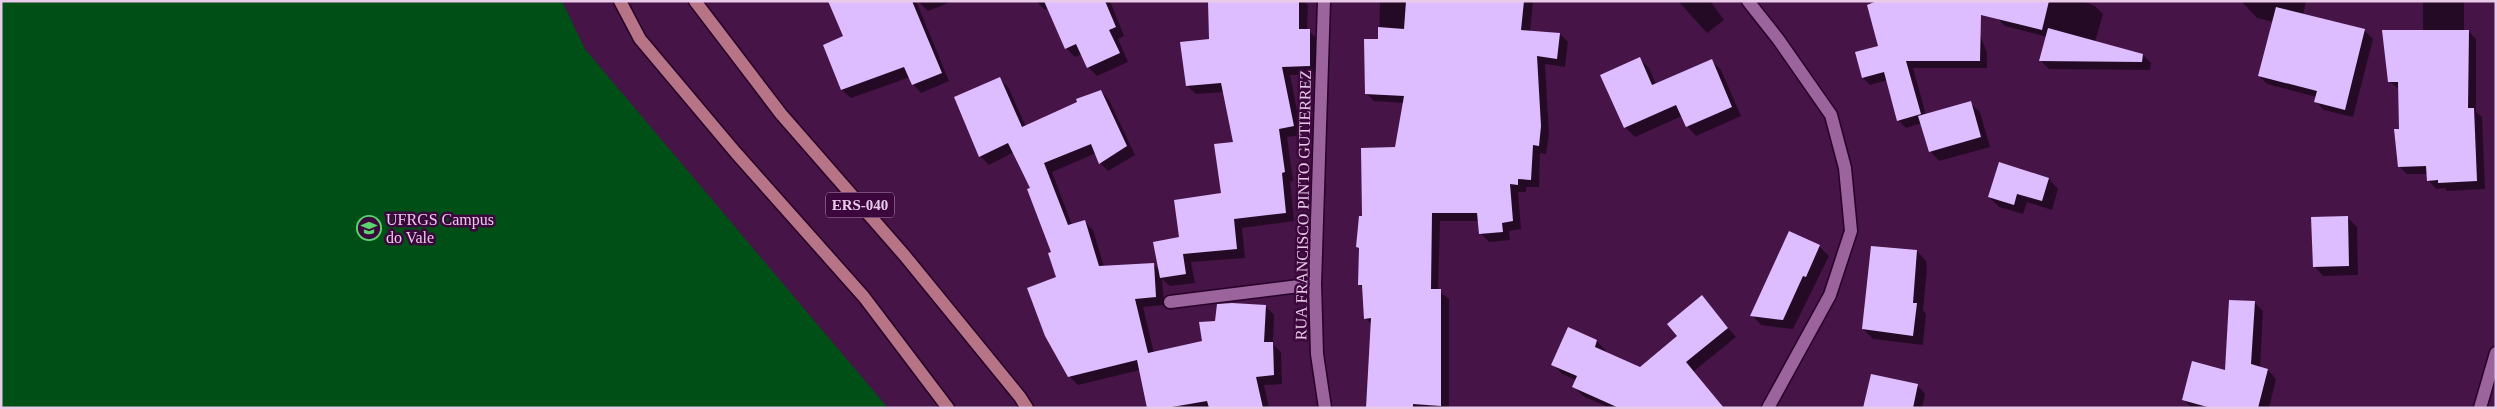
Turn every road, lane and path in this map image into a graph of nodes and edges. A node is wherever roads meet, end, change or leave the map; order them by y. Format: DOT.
graph roads {
  1 [pos="620,1"];
  2 [pos="695,1"];
  3 [pos="1324,1"];
  4 [pos="1748,1"];
  5 [pos="1315,284"];
  6 [pos="1170,302"];
  7 [pos="2496,353"];
  8 [pos="948,408"];
  9 [pos="1027,408"];
  10 [pos="1325,408"];
  11 [pos="1768,408"];
  12 [pos="2480,408"];
  1 -- 8 [label="main road, ERS-040"];
  2 -- 9 [label="main road, ERS-040"];
  3 -- 5 [label="street, RUA FRANCISCO PINTO GUTIERREZ"];
  4 -- 11 [label="street"];
  5 -- 6 [label="street"];
  5 -- 10 [label="street, RUA FRANCISCO PINTO GUTIERREZ"];
  7 -- 12 [label="street"];
}
